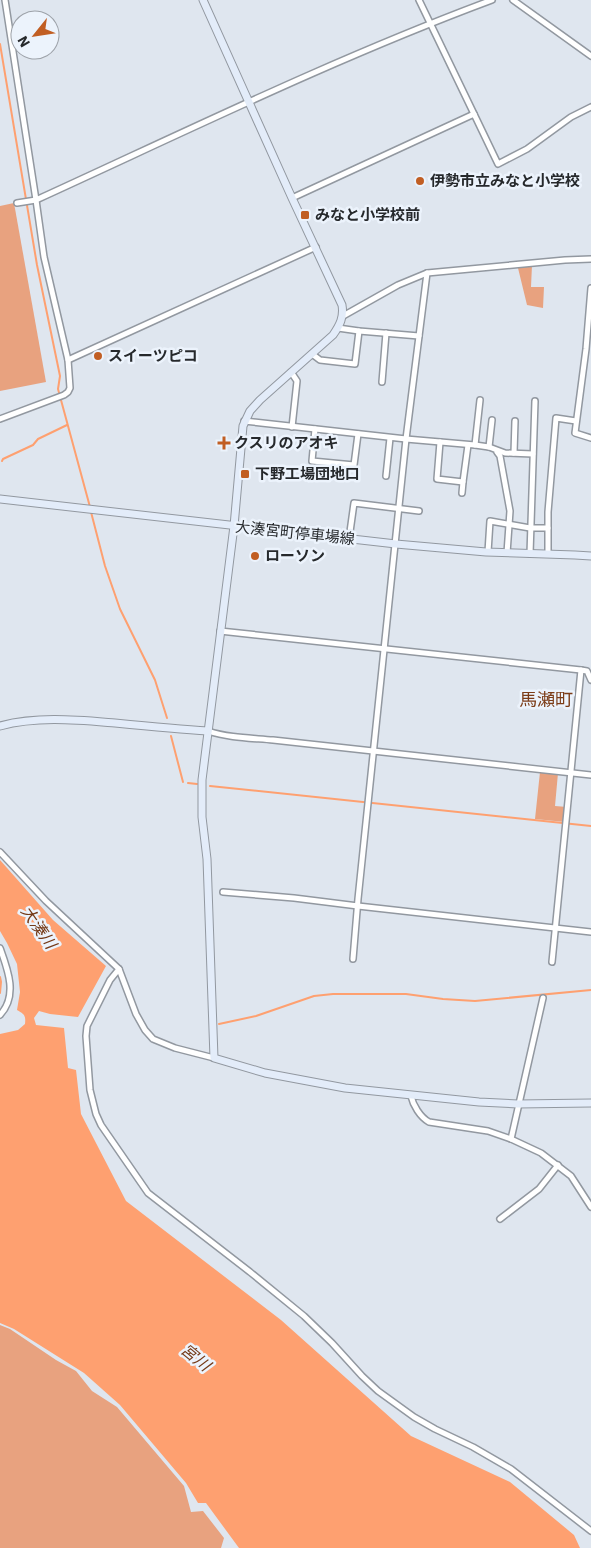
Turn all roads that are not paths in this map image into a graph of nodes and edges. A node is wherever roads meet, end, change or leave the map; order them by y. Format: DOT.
graph roads {
  1 [pos="5,0"];
  2 [pos="203,0"];
  3 [pos="419,0"];
  4 [pos="492,0"];
  5 [pos="513,0"];
  6 [pos="430,23"];
  7 [pos="591,56"];
  8 [pos="249,103"];
  9 [pos="591,107"];
  10 [pos="474,114"];
  11 [pos="292,198"];
  12 [pos="36,200"];
  13 [pos="18,203"];
  14 [pos="316,247"];
  15 [pos="591,260"];
  16 [pos="426,274"];
  17 [pos="591,288"];
  18 [pos="343,316"];
  19 [pos="338,328"];
  20 [pos="359,331"];
  21 [pos="386,333"];
  22 [pos="419,336"];
  23 [pos="312,354"];
  24 [pos="68,360"];
  25 [pos="291,372"];
  26 [pos="382,382"];
  27 [pos="480,400"];
  28 [pos="535,401"];
  29 [pos="0,419"];
  30 [pos="492,420"];
  31 [pos="244,421"];
  32 [pos="515,421"];
  33 [pos="576,421"];
  34 [pos="292,426"];
  35 [pos="315,429"];
  36 [pos="358,434"];
  37 [pos="390,438"];
  38 [pos="591,438"];
  39 [pos="406,440"];
  40 [pos="440,442"];
  41 [pos="468,445"];
  42 [pos="475,445"];
  43 [pos="489,447"];
  44 [pos="498,452"];
  45 [pos="514,453"];
  46 [pos="533,454"];
  47 [pos="386,476"];
  48 [pos="463,482"];
  49 [pos="462,493"];
  50 [pos="0,499"];
  51 [pos="400,509"];
  52 [pos="419,511"];
  53 [pos="508,525"];
  54 [pos="234,526"];
  55 [pos="530,528"];
  56 [pos="548,528"];
  57 [pos="350,539"];
  58 [pos="396,544"];
  59 [pos="488,552"];
  60 [pos="507,553"];
  61 [pos="530,554"];
  62 [pos="548,554"];
  63 [pos="591,556"];
  64 [pos="220,631"];
  65 [pos="385,648"];
  66 [pos="591,666"];
  67 [pos="584,671"];
  68 [pos="591,680"];
  69 [pos="0,726"];
  70 [pos="208,731"];
  71 [pos="374,751"];
  72 [pos="571,773"];
  73 [pos="591,776"];
  74 [pos="0,852"];
  75 [pos="223,892"];
  76 [pos="358,906"];
  77 [pos="555,928"];
  78 [pos="591,932"];
  79 [pos="0,948"];
  80 [pos="353,959"];
  81 [pos="552,962"];
  82 [pos="119,969"];
  83 [pos="543,998"];
  84 [pos="0,1015"];
  85 [pos="214,1058"];
  86 [pos="411,1096"];
  87 [pos="591,1103"];
  88 [pos="518,1104"];
  89 [pos="511,1139"];
  90 [pos="558,1165"];
  91 [pos="591,1207"];
  92 [pos="500,1219"];
  93 [pos="591,1531"];
  1 -- 12 [label="street"];
  2 -- 8 [label="street"];
  3 -- 6 [label="street"];
  4 -- 6 [label="street"];
  5 -- 7 [label="street"];
  6 -- 8 [label="street"];
  6 -- 10 [label="street"];
  8 -- 11 [label="street"];
  8 -- 12 [label="street"];
  9 -- 10 [label="street"];
  10 -- 11 [label="street"];
  11 -- 14 [label="street"];
  12 -- 13 [label="street"];
  12 -- 24 [label="street"];
  14 -- 18 [label="street"];
  14 -- 24 [label="street"];
  15 -- 16 [label="street"];
  16 -- 18 [label="street"];
  16 -- 22 [label="street"];
  17 -- 33 [label="street"];
  18 -- 19 [label="street"];
  19 -- 20 [label="street"];
  19 -- 23 [label="street"];
  20 -- 21 [label="street"];
  20 -- 23 [label="street"];
  21 -- 22 [label="street"];
  21 -- 26 [label="street"];
  22 -- 39 [label="street"];
  23 -- 25 [label="street"];
  24 -- 29 [label="street"];
  25 -- 31 [label="street"];
  25 -- 34 [label="street"];
  27 -- 42 [label="street"];
  28 -- 46 [label="street"];
  30 -- 43 [label="street"];
  31 -- 34 [label="street"];
  31 -- 54 [label="street"];
  32 -- 45 [label="street"];
  33 -- 38 [label="street"];
  33 -- 56 [label="street"];
  34 -- 35 [label="street"];
  35 -- 36 [label="street"];
  35 -- 36 [label="street"];
  36 -- 37 [label="street"];
  37 -- 39 [label="street"];
  37 -- 47 [label="street"];
  39 -- 40 [label="street"];
  39 -- 51 [label="street"];
  40 -- 41 [label="street"];
  40 -- 48 [label="street"];
  41 -- 42 [label="street"];
  41 -- 48 [label="street"];
  42 -- 43 [label="street"];
  43 -- 44 [label="street"];
  44 -- 45 [label="street"];
  44 -- 53 [label="street"];
  45 -- 46 [label="street"];
  46 -- 55 [label="street"];
  48 -- 49 [label="street"];
  50 -- 54 [label="street, 大湊宮町停車場線"];
  51 -- 52 [label="street"];
  51 -- 57 [label="street"];
  51 -- 58 [label="street"];
  53 -- 55 [label="street"];
  53 -- 59 [label="street"];
  53 -- 60 [label="street"];
  54 -- 57 [label="street, 大湊宮町停車場線"];
  54 -- 64 [label="street"];
  55 -- 56 [label="street"];
  55 -- 61 [label="street"];
  56 -- 62 [label="street"];
  57 -- 58 [label="street, 大湊宮町停車場線"];
  58 -- 59 [label="street, 大湊宮町停車場線"];
  58 -- 65 [label="street"];
  59 -- 60 [label="street, 大湊宮町停車場線"];
  60 -- 61 [label="street, 大湊宮町停車場線"];
  61 -- 62 [label="street, 大湊宮町停車場線"];
  62 -- 63 [label="street, 大湊宮町停車場線"];
  64 -- 65 [label="street"];
  64 -- 70 [label="street"];
  65 -- 67 [label="street"];
  65 -- 71 [label="street"];
  66 -- 67 [label="street"];
  67 -- 68 [label="street"];
  67 -- 72 [label="street"];
  69 -- 70 [label="street"];
  70 -- 71 [label="street"];
  70 -- 85 [label="street"];
  71 -- 72 [label="street"];
  71 -- 76 [label="street"];
  72 -- 73 [label="street"];
  72 -- 77 [label="street"];
  74 -- 82 [label="street"];
  75 -- 76 [label="street"];
  76 -- 77 [label="street"];
  76 -- 80 [label="street"];
  77 -- 78 [label="street"];
  77 -- 81 [label="street"];
  79 -- 84 [label="street"];
  82 -- 85 [label="street"];
  82 -- 93 [label="street"];
  83 -- 88 [label="street"];
  85 -- 86 [label="street"];
  86 -- 88 [label="street"];
  86 -- 89 [label="street"];
  87 -- 88 [label="street"];
  88 -- 89 [label="street"];
  89 -- 90 [label="street"];
  90 -- 91 [label="street"];
  90 -- 92 [label="street"];
}
